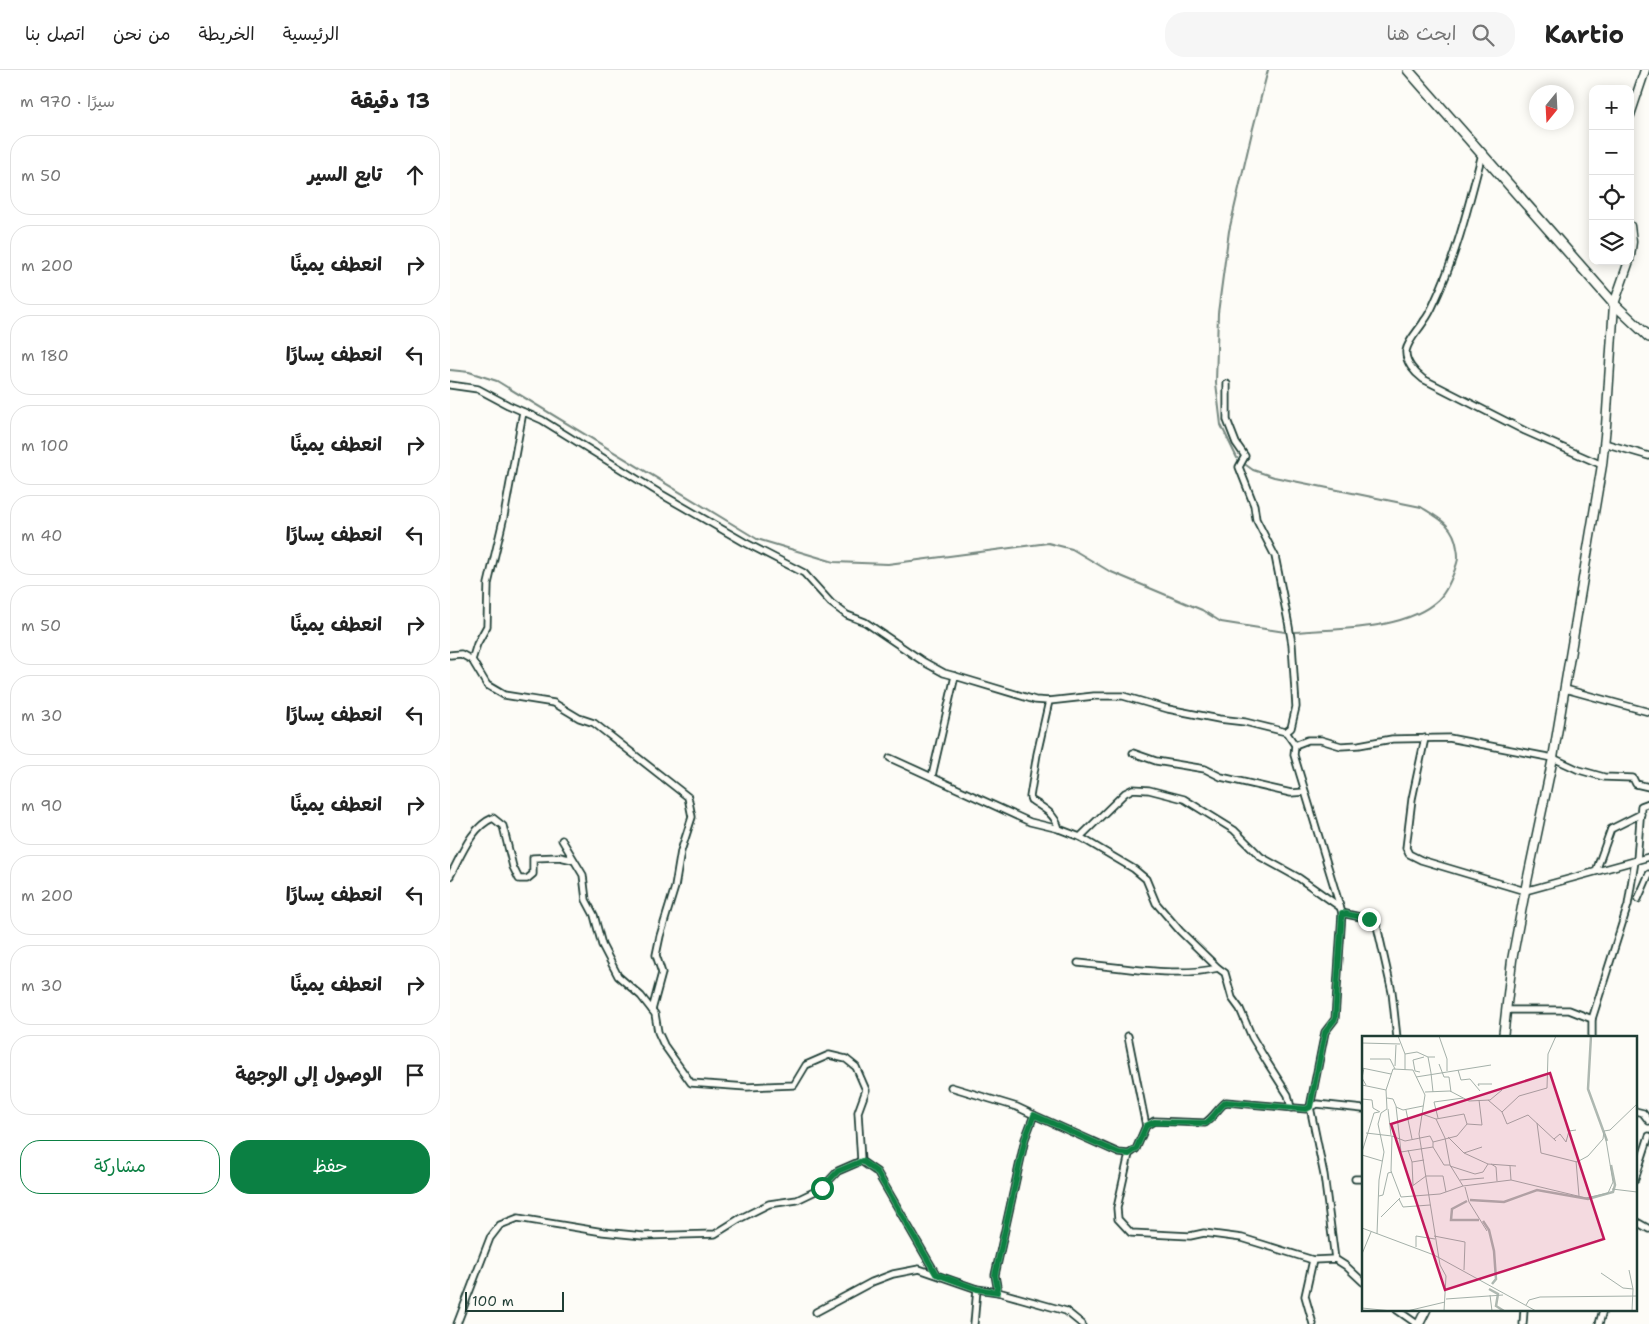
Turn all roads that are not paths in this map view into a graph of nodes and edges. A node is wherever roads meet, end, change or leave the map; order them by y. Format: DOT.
graph roads {
  1 [pos="1408,70"];
  2 [pos="1645,70"];
  3 [pos="1634,103"];
  4 [pos="1482,154"];
  5 [pos="1628,265"];
  6 [pos="1614,304"];
  7 [pos="1649,337"];
  8 [pos="1227,384"];
  9 [pos="450,385"];
  10 [pos="523,412"];
  11 [pos="1604,443"];
  12 [pos="1649,456"];
  13 [pos="1602,465"];
  14 [pos="450,655"];
  15 [pos="472,660"];
  16 [pos="955,676"];
  17 [pos="1565,689"];
  18 [pos="1049,701"];
  19 [pos="1649,712"];
  20 [pos="1286,732"];
  21 [pos="1425,738"];
  22 [pos="1295,745"];
  23 [pos="1133,753"];
  24 [pos="890,758"];
  25 [pos="1553,758"];
  26 [pos="932,776"];
  27 [pos="1649,787"];
  28 [pos="1305,792"];
  29 [pos="1649,803"];
  30 [pos="1641,814"];
  31 [pos="1058,829"];
  32 [pos="1080,837"];
  33 [pos="562,840"];
  34 [pos="1649,857"];
  35 [pos="573,860"];
  36 [pos="1636,860"];
  37 [pos="1596,871"];
  38 [pos="1649,874"];
  39 [pos="450,876"];
  40 [pos="1525,890"];
  41 [pos="1638,899"];
  42 [pos="1341,910"];
  43 [pos="1078,963"];
  44 [pos="1218,968"];
  45 [pos="652,1010"];
  46 [pos="1506,1010"];
  47 [pos="1592,1019"];
  48 [pos="1128,1036"];
  49 [pos="1397,1036"];
  50 [pos="1503,1036"];
  51 [pos="1592,1036"];
  52 [pos="951,1087"];
  53 [pos="1310,1107"];
  54 [pos="1291,1108"];
  55 [pos="1362,1109"];
  56 [pos="1636,1110"];
  57 [pos="1034,1115"];
  58 [pos="1649,1121"];
  59 [pos="1146,1126"];
  60 [pos="1649,1136"];
  61 [pos="1129,1154"];
  62 [pos="862,1161"];
  63 [pos="1636,1176"];
  64 [pos="1355,1179"];
  65 [pos="1362,1179"];
  66 [pos="1636,1222"];
  67 [pos="1649,1229"];
  68 [pos="1335,1259"];
  69 [pos="1313,1260"];
  70 [pos="936,1274"];
  71 [pos="1362,1281"];
  72 [pos="977,1289"];
  73 [pos="998,1292"];
  74 [pos="816,1312"];
  75 [pos="1399,1312"];
  76 [pos="1425,1312"];
  77 [pos="457,1324"];
  78 [pos="974,1324"];
  79 [pos="1082,1324"];
  80 [pos="1313,1324"];
  81 [pos="1418,1324"];
  1 -- 4 [label="main road"];
  2 -- 3 [label="street"];
  4 -- 6 [label="main road"];
  4 -- 13 [label="street"];
  5 -- 6 [label="street"];
  6 -- 7 [label="main road"];
  6 -- 11 [label="street"];
  8 -- 20 [label="street"];
  9 -- 10 [label="street"];
  10 -- 15 [label="street"];
  10 -- 16 [label="street"];
  11 -- 12 [label="street"];
  11 -- 13 [label="street"];
  13 -- 17 [label="street"];
  14 -- 15 [label="street"];
  15 -- 45 [label="street"];
  16 -- 18 [label="street"];
  16 -- 26 [label="street"];
  17 -- 19 [label="street"];
  17 -- 25 [label="street"];
  18 -- 20 [label="street"];
  18 -- 31 [label="street"];
  20 -- 22 [label="street"];
  21 -- 22 [label="street"];
  21 -- 25 [label="street"];
  21 -- 40 [label="street"];
  22 -- 28 [label="street"];
  23 -- 28 [label="street"];
  24 -- 26 [label="street"];
  25 -- 27 [label="street"];
  25 -- 40 [label="street"];
  26 -- 31 [label="street"];
  28 -- 42 [label="street"];
  29 -- 30 [label="street"];
  30 -- 36 [label="street"];
  30 -- 37 [label="street"];
  31 -- 32 [label="street"];
  32 -- 42 [label="street"];
  32 -- 44 [label="street"];
  33 -- 35 [label="street"];
  34 -- 36 [label="street"];
  35 -- 39 [label="street"];
  35 -- 45 [label="street"];
  36 -- 37 [label="street"];
  36 -- 47 [label="street"];
  37 -- 40 [label="street"];
  38 -- 41 [label="street"];
  40 -- 46 [label="street"];
  42 -- 49 [label="street"];
  42 -- 53 [label="street"];
  43 -- 44 [label="street"];
  44 -- 54 [label="street"];
  45 -- 62 [label="street"];
  46 -- 47 [label="street"];
  46 -- 50 [label="street"];
  47 -- 51 [label="street"];
  48 -- 59 [label="street"];
  52 -- 57 [label="street"];
  53 -- 54 [label="street"];
  53 -- 55 [label="street"];
  53 -- 68 [label="street"];
  54 -- 59 [label="street"];
  56 -- 58 [label="street"];
  57 -- 61 [label="street"];
  57 -- 73 [label="street"];
  59 -- 61 [label="street"];
  60 -- 63 [label="street"];
  61 -- 69 [label="street"];
  62 -- 70 [label="street"];
  62 -- 77 [label="street"];
  64 -- 65 [label="street"];
  66 -- 67 [label="street"];
  68 -- 69 [label="street"];
  68 -- 71 [label="street"];
  69 -- 80 [label="street"];
  70 -- 72 [label="street"];
  70 -- 74 [label="street"];
  72 -- 73 [label="street"];
  72 -- 78 [label="street"];
  73 -- 79 [label="street"];
  75 -- 81 [label="street"];
  76 -- 81 [label="street"];
}
